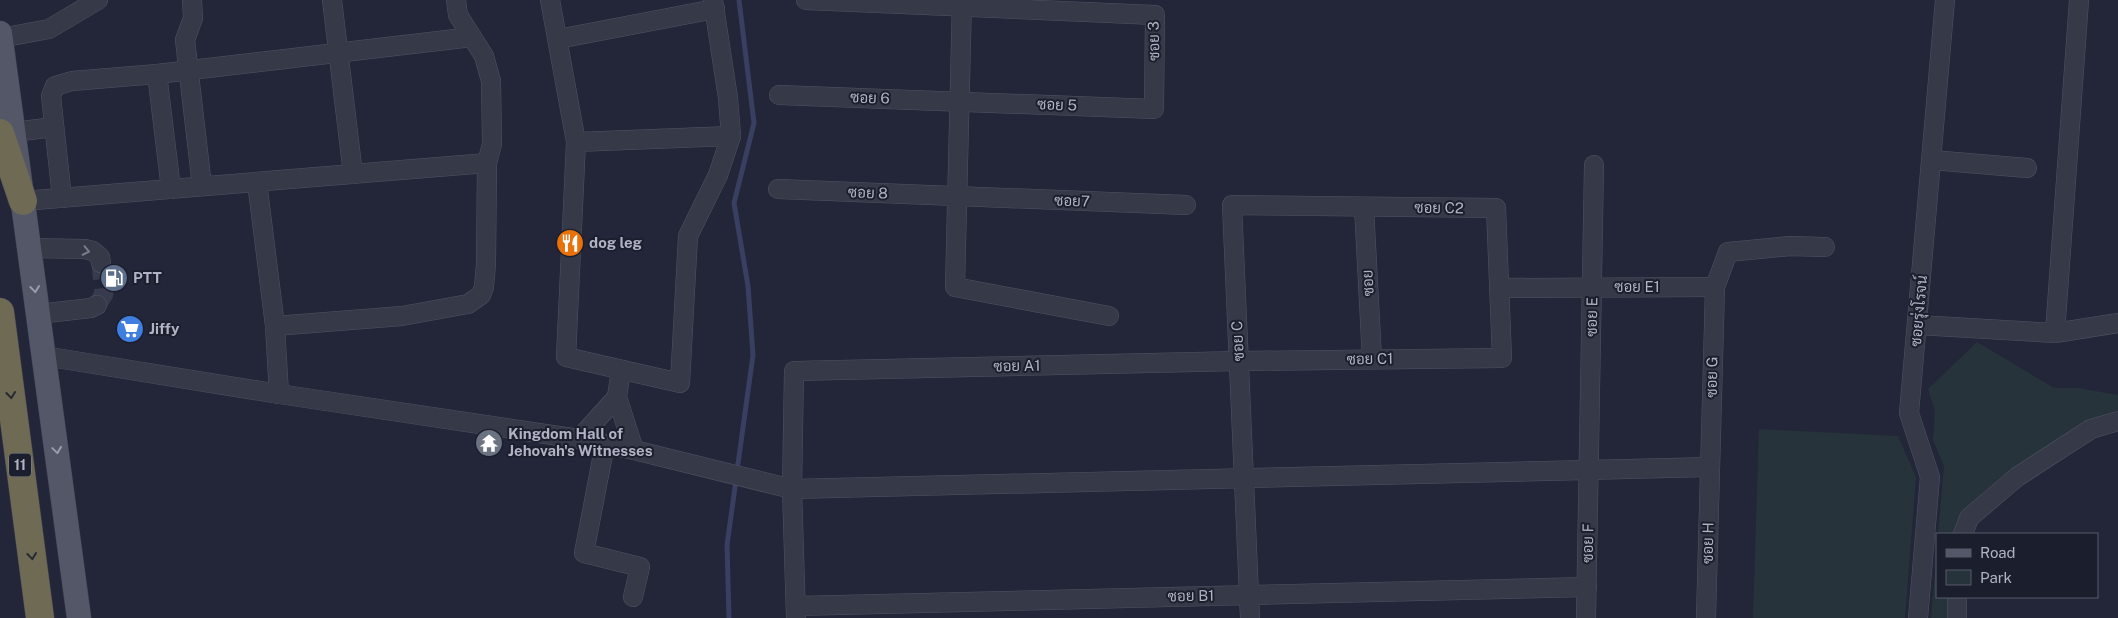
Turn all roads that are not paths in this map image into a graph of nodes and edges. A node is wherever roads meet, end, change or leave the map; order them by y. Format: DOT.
graph roads {
  1 [pos="98,0"];
  2 [pos="192,0"];
  3 [pos="332,0"];
  4 [pos="456,0"];
  5 [pos="550,0"];
  6 [pos="806,0"];
  7 [pos="1945,0"];
  8 [pos="2079,0"];
  9 [pos="962,3"];
  10 [pos="714,5"];
  11 [pos="0,33"];
  12 [pos="472,37"];
  13 [pos="1,38"];
  14 [pos="558,39"];
  15 [pos="338,53"];
  16 [pos="188,71"];
  17 [pos="157,74"];
  18 [pos="779,95"];
  19 [pos="960,102"];
  20 [pos="1154,109"];
  21 [pos="54,127"];
  22 [pos="7,132"];
  23 [pos="731,136"];
  24 [pos="576,142"];
  25 [pos="1932,160"];
  26 [pos="487,163"];
  27 [pos="1594,165"];
  28 [pos="2027,168"];
  29 [pos="353,174"];
  30 [pos="257,182"];
  31 [pos="202,186"];
  32 [pos="172,188"];
  33 [pos="778,189"];
  34 [pos="958,196"];
  35 [pos="62,198"];
  36 [pos="23,201"];
  37 [pos="1186,205"];
  38 [pos="1232,206"];
  39 [pos="1364,207"];
  40 [pos="1825,247"];
  41 [pos="30,248"];
  42 [pos="101,263"];
  43 [pos="1714,287"];
  44 [pos="1499,288"];
  45 [pos="1592,288"];
  46 [pos="97,306"];
  47 [pos="0,312"];
  48 [pos="38,314"];
  49 [pos="1109,316"];
  50 [pos="2118,323"];
  51 [pos="1918,325"];
  52 [pos="275,326"];
  53 [pos="2055,333"];
  54 [pos="44,356"];
  55 [pos="1502,358"];
  56 [pos="1372,359"];
  57 [pos="1239,361"];
  58 [pos="621,370"];
  59 [pos="279,394"];
  60 [pos="617,397"];
  61 [pos="2118,421"];
  62 [pos="579,439"];
  63 [pos="605,444"];
  64 [pos="634,450"];
  65 [pos="1710,467"];
  66 [pos="1589,469"];
  67 [pos="1244,477"];
  68 [pos="792,489"];
  69 [pos="1963,533"];
  70 [pos="1587,587"];
  71 [pos="1249,595"];
  72 [pos="633,598"];
  73 [pos="1957,598"];
  74 [pos="796,612"];
  75 [pos="40,618"];
  76 [pos="79,618"];
  77 [pos="1250,618"];
  78 [pos="1586,618"];
  79 [pos="1706,618"];
  80 [pos="1918,618"];
  81 [pos="1957,618"];
  1 -- 13 [label="street"];
  2 -- 16 [label="street"];
  3 -- 15 [label="street"];
  4 -- 12 [label="street"];
  5 -- 14 [label="street"];
  6 -- 9 [label="street"];
  7 -- 25 [label="street, ซอยรุ่งโรจน์"];
  8 -- 53 [label="street"];
  9 -- 19 [label="street"];
  9 -- 20 [label="street, ซอย 3"];
  10 -- 14 [label="street"];
  10 -- 23 [label="street"];
  11 -- 13 [label="main road"];
  12 -- 15 [label="street"];
  12 -- 26 [label="street"];
  13 -- 22 [label="main road"];
  14 -- 24 [label="street"];
  15 -- 16 [label="street"];
  15 -- 29 [label="street"];
  16 -- 17 [label="street"];
  16 -- 31 [label="street"];
  17 -- 21 [label="street"];
  17 -- 32 [label="street"];
  18 -- 19 [label="street, ซอย 6"];
  19 -- 20 [label="street, ซอย 5"];
  19 -- 34 [label="street"];
  21 -- 22 [label="street"];
  21 -- 35 [label="street"];
  22 -- 36 [label="highway"];
  23 -- 24 [label="street"];
  23 -- 58 [label="street"];
  24 -- 58 [label="street"];
  25 -- 28 [label="street"];
  25 -- 51 [label="street, ซอยรุ่งโรจน์"];
  26 -- 29 [label="street"];
  26 -- 52 [label="street"];
  27 -- 45 [label="street, ซอย E"];
  29 -- 30 [label="street"];
  30 -- 31 [label="street"];
  30 -- 52 [label="street"];
  31 -- 32 [label="street"];
  32 -- 35 [label="street"];
  33 -- 34 [label="street, ซอย 8"];
  34 -- 37 [label="street, ซอย7"];
  34 -- 49 [label="street"];
  35 -- 36 [label="street"];
  36 -- 41 [label="main road"];
  38 -- 39 [label="street, ซอย C2"];
  38 -- 57 [label="street, ซอย C"];
  39 -- 44 [label="street, ซอย C2"];
  39 -- 56 [label="street, ซอย"];
  40 -- 43 [label="street"];
  41 -- 42 [label="street, one-way"];
  41 -- 48 [label="main road, one-way"];
  43 -- 45 [label="street, ซอย E1"];
  43 -- 65 [label="street, ซอย G"];
  44 -- 45 [label="street, ซอย E1"];
  44 -- 55 [label="street, ซอย C2"];
  45 -- 66 [label="street, ซอย E"];
  46 -- 48 [label="street"];
  47 -- 75 [label="highway, 11, one-way"];
  48 -- 54 [label="main road"];
  50 -- 53 [label="street"];
  51 -- 53 [label="street"];
  51 -- 80 [label="street, ซอยรุ่งโรจน์"];
  52 -- 59 [label="street"];
  54 -- 59 [label="street"];
  54 -- 76 [label="main road, one-way"];
  55 -- 56 [label="street, ซอย C1"];
  56 -- 57 [label="street, ซอย C1"];
  57 -- 67 [label="street, ซอย C"];
  57 -- 68 [label="street, ซอย A1"];
  58 -- 60 [label="street"];
  59 -- 62 [label="street"];
  60 -- 62 [label="street"];
  60 -- 64 [label="street"];
  61 -- 69 [label="street"];
  62 -- 63 [label="street"];
  63 -- 64 [label="street"];
  63 -- 72 [label="street"];
  64 -- 68 [label="street"];
  65 -- 66 [label="street"];
  65 -- 79 [label="street, ซอย H"];
  66 -- 67 [label="street"];
  66 -- 70 [label="street, ซอย F"];
  67 -- 68 [label="street"];
  67 -- 71 [label="street, ซอย C"];
  68 -- 74 [label="street"];
  70 -- 71 [label="street, ซอย B1"];
  70 -- 78 [label="street, ซอย F"];
  71 -- 74 [label="street, ซอย B1"];
  71 -- 77 [label="street, ซอย C"];
  73 -- 81 [label="street"];
}
